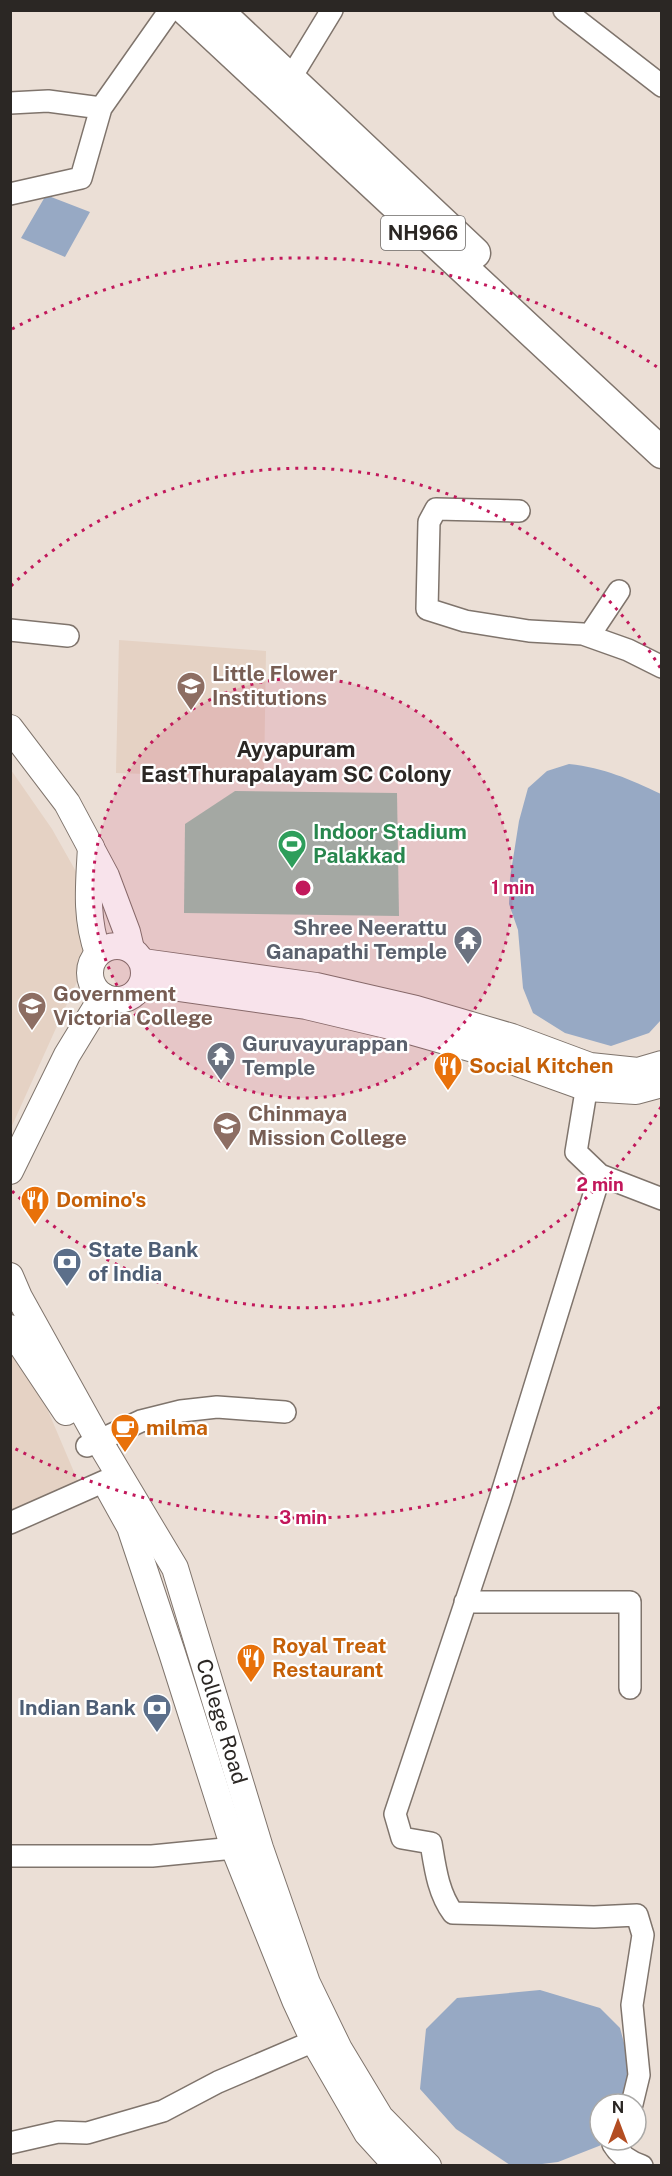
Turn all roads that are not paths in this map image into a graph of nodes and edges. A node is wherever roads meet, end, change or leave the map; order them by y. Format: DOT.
graph roads {
  1 [pos="170,10"];
  2 [pos="186,10"];
  3 [pos="217,10"];
  4 [pos="332,10"];
  5 [pos="564,10"];
  6 [pos="290,79"];
  7 [pos="662,86"];
  8 [pos="10,103"];
  9 [pos="101,108"];
  10 [pos="10,195"];
  11 [pos="662,427"];
  12 [pos="662,453"];
  13 [pos="519,511"];
  14 [pos="619,591"];
  15 [pos="10,630"];
  16 [pos="68,636"];
  17 [pos="590,636"];
  18 [pos="662,667"];
  19 [pos="10,728"];
  20 [pos="91,847"];
  21 [pos="98,953"];
  22 [pos="139,965"];
  23 [pos="98,991"];
  24 [pos="662,1064"];
  25 [pos="589,1077"];
  26 [pos="662,1084"];
  27 [pos="10,1146"];
  28 [pos="10,1171"];
  29 [pos="600,1175"];
  30 [pos="662,1199"];
  31 [pos="10,1276"];
  32 [pos="10,1328"];
  33 [pos="285,1412"];
  34 [pos="93,1443"];
  35 [pos="105,1481"];
  36 [pos="10,1523"];
  37 [pos="465,1602"];
  38 [pos="630,1688"];
  39 [pos="234,1848"];
  40 [pos="10,1856"];
  41 [pos="314,2041"];
  42 [pos="635,2092"];
  43 [pos="10,2143"];
  44 [pos="618,2152"];
  45 [pos="397,2166"];
  46 [pos="428,2166"];
  47 [pos="642,2166"];
  1 -- 9 [label="street"];
  2 -- 12 [label="highway, NH966"];
  3 -- 6 [label="highway, NH966"];
  4 -- 6 [label="street"];
  5 -- 7 [label="street"];
  6 -- 11 [label="highway, NH966"];
  8 -- 9 [label="street"];
  9 -- 10 [label="street"];
  13 -- 17 [label="street"];
  14 -- 17 [label="street"];
  15 -- 16 [label="street"];
  17 -- 18 [label="street"];
  19 -- 20 [label="main road"];
  20 -- 21 [label="main road"];
  20 -- 22 [label="main road"];
  21 -- 22 [label="main road"];
  21 -- 23 [label="main road"];
  22 -- 23 [label="main road"];
  22 -- 25 [label="main road"];
  23 -- 27 [label="main road"];
  23 -- 28 [label="main road"];
  24 -- 25 [label="main road"];
  25 -- 26 [label="main road"];
  25 -- 29 [label="street"];
  29 -- 30 [label="street"];
  29 -- 37 [label="street"];
  31 -- 34 [label="main road, College Road"];
  32 -- 34 [label="main road, College Road"];
  33 -- 34 [label="street"];
  34 -- 35 [label="main road, College Road"];
  34 -- 46 [label="main road, College Road"];
  35 -- 36 [label="street"];
  35 -- 39 [label="main road, College Road"];
  37 -- 38 [label="street"];
  37 -- 42 [label="street"];
  39 -- 40 [label="street"];
  39 -- 41 [label="main road, College Road"];
  41 -- 43 [label="street"];
  41 -- 45 [label="main road, College Road"];
  44 -- 47 [label="street"];
}
